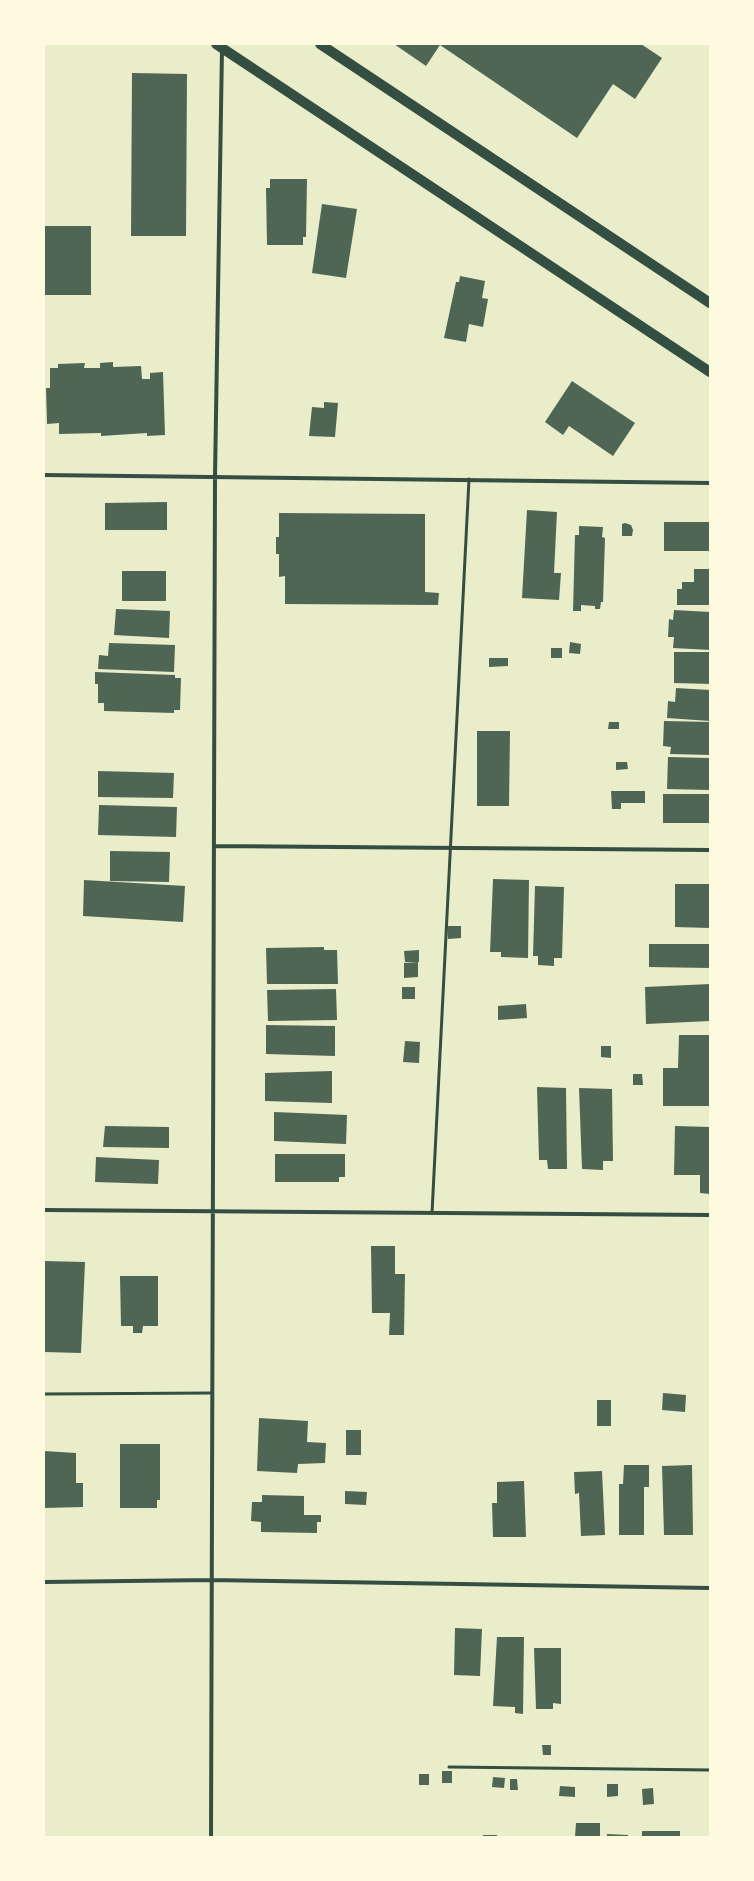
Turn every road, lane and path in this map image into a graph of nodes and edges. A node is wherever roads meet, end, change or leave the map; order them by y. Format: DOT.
graph roads {
  1 [pos="320,44"];
  2 [pos="220,45"];
  3 [pos="710,303"];
  4 [pos="710,372"];
  5 [pos="44,475"];
  6 [pos="215,476"];
  7 [pos="469,479"];
  8 [pos="710,483"];
  9 [pos="214,846"];
  10 [pos="450,848"];
  11 [pos="710,850"];
  12 [pos="44,1210"];
  13 [pos="214,1211"];
  14 [pos="432,1213"];
  15 [pos="710,1215"];
  16 [pos="212,1393"];
  17 [pos="44,1394"];
  18 [pos="211,1580"];
  19 [pos="44,1582"];
  20 [pos="710,1588"];
  21 [pos="449,1768"];
  22 [pos="710,1770"];
  23 [pos="211,1837"];
  1 -- 3 [label="main road"];
  2 -- 4 [label="main road"];
  2 -- 6 [label="street"];
  5 -- 6 [label="street"];
  6 -- 7 [label="street"];
  6 -- 9 [label="street"];
  7 -- 8 [label="street"];
  7 -- 10 [label="lane"];
  9 -- 10 [label="street"];
  9 -- 13 [label="street"];
  10 -- 11 [label="street"];
  10 -- 14 [label="lane"];
  12 -- 13 [label="street"];
  13 -- 14 [label="street"];
  13 -- 16 [label="street"];
  14 -- 15 [label="street"];
  16 -- 17 [label="lane"];
  16 -- 18 [label="street"];
  18 -- 19 [label="street"];
  18 -- 20 [label="street"];
  18 -- 23 [label="street"];
  21 -- 22 [label="lane"];
}
